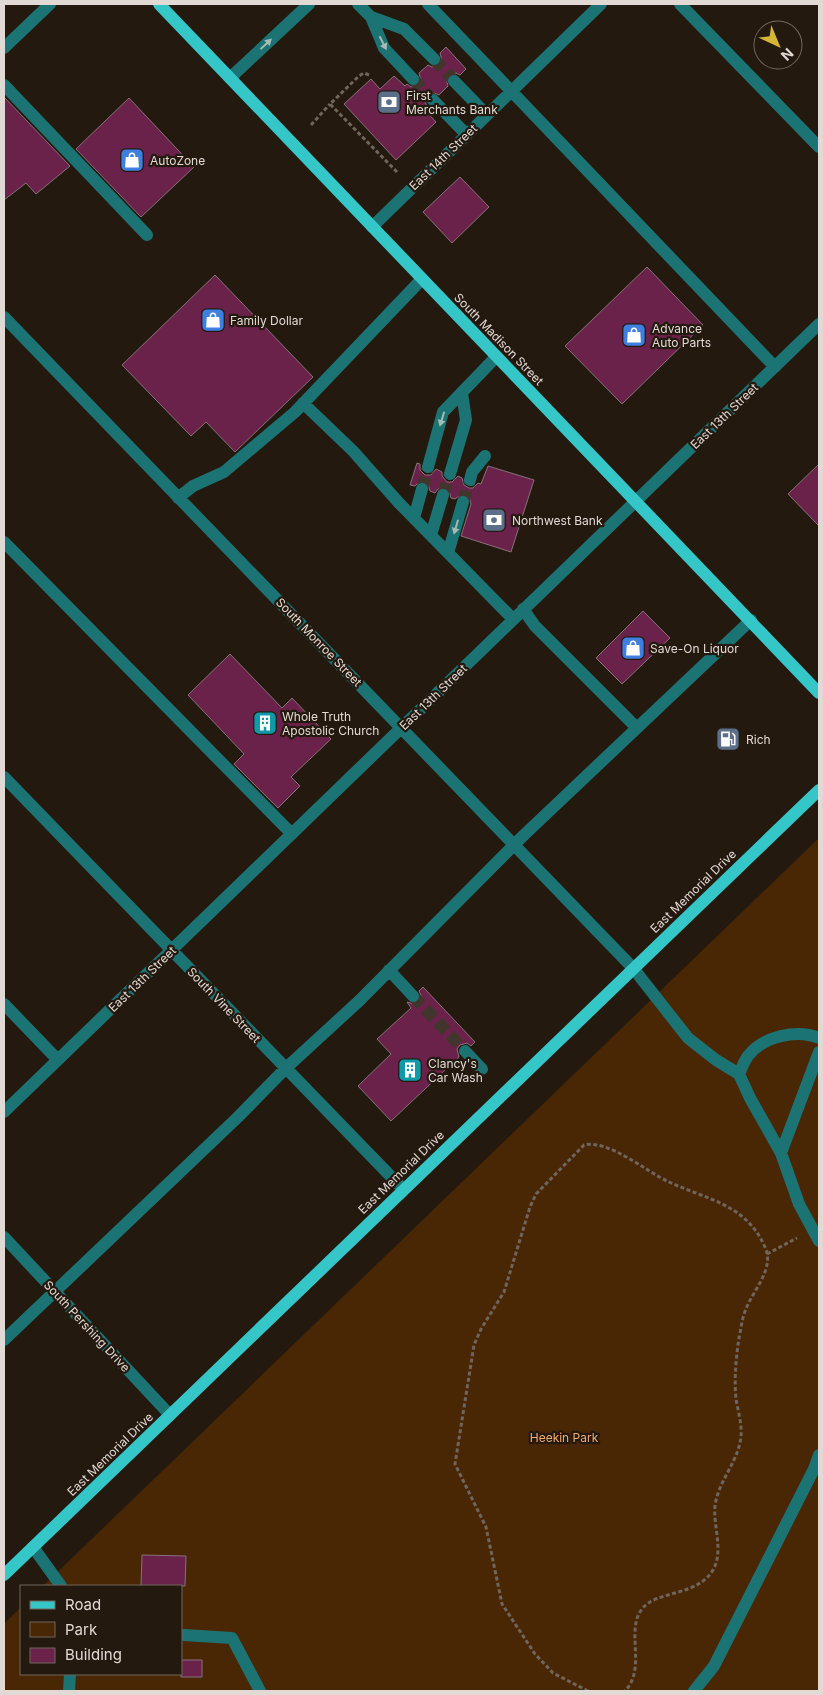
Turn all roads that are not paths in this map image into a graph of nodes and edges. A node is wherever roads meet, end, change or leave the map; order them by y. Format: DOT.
graph roads {
  1 [pos="50,4"];
  2 [pos="159,4"];
  3 [pos="309,4"];
  4 [pos="358,4"];
  5 [pos="428,4"];
  6 [pos="601,4"];
  7 [pos="680,4"];
  8 [pos="40,8"];
  9 [pos="371,17"];
  10 [pos="4,48"];
  11 [pos="434,59"];
  12 [pos="230,78"];
  13 [pos="413,79"];
  14 [pos="454,80"];
  15 [pos="4,85"];
  16 [pos="511,91"];
  17 [pos="433,100"];
  18 [pos="487,115"];
  19 [pos="466,134"];
  20 [pos="819,147"];
  21 [pos="372,227"];
  22 [pos="147,235"];
  23 [pos="422,279"];
  24 [pos="4,317"];
  25 [pos="819,324"];
  26 [pos="496,356"];
  27 [pos="775,367"];
  28 [pos="462,393"];
  29 [pos="303,403"];
  30 [pos="485,456"];
  31 [pos="428,467"];
  32 [pos="450,474"];
  33 [pos="470,480"];
  34 [pos="422,488"];
  35 [pos="443,495"];
  36 [pos="178,498"];
  37 [pos="636,500"];
  38 [pos="463,502"];
  39 [pos="414,518"];
  40 [pos="431,535"];
  41 [pos="4,542"];
  42 [pos="448,553"];
  43 [pos="524,609"];
  44 [pos="513,619"];
  45 [pos="751,620"];
  46 [pos="819,693"];
  47 [pos="401,727"];
  48 [pos="638,728"];
  49 [pos="4,777"];
  50 [pos="819,790"];
  51 [pos="292,834"];
  52 [pos="515,845"];
  53 [pos="172,951"];
  54 [pos="633,968"];
  55 [pos="389,970"];
  56 [pos="413,996"];
  57 [pos="4,1004"];
  58 [pos="819,1038"];
  59 [pos="465,1051"];
  60 [pos="819,1052"];
  61 [pos="58,1060"];
  62 [pos="286,1068"];
  63 [pos="482,1069"];
  64 [pos="739,1074"];
  65 [pos="4,1112"];
  66 [pos="781,1153"];
  67 [pos="403,1189"];
  68 [pos="816,1235"];
  69 [pos="4,1237"];
  70 [pos="54,1291"];
  71 [pos="4,1340"];
  72 [pos="170,1415"];
  73 [pos="819,1455"];
  74 [pos="33,1547"];
  75 [pos="4,1575"];
  76 [pos="60,1585"];
  77 [pos="184,1635"];
  78 [pos="70,1675"];
  79 [pos="69,1691"];
  80 [pos="260,1691"];
  81 [pos="694,1691"];
  1 -- 8 [label="street"];
  2 -- 12 [label="main road, South Madison Street"];
  12 -- 3 [label="street, one-way"];
  4 -- 9 [label="street"];
  5 -- 16 [label="street"];
  6 -- 16 [label="street, East 14th Street"];
  7 -- 20 [label="street"];
  8 -- 10 [label="street"];
  9 -- 11 [label="street"];
  9 -- 13 [label="street, one-way"];
  12 -- 21 [label="main road, South Madison Street"];
  14 -- 18 [label="street"];
  15 -- 22 [label="street"];
  16 -- 18 [label="street, East 14th Street"];
  16 -- 27 [label="street"];
  17 -- 19 [label="street"];
  18 -- 19 [label="street, East 14th Street"];
  19 -- 21 [label="street, East 14th Street"];
  21 -- 23 [label="main road, South Madison Street"];
  23 -- 26 [label="main road, South Madison Street"];
  23 -- 29 [label="street"];
  24 -- 36 [label="street, South Monroe Street"];
  25 -- 27 [label="street, East 13th Street"];
  26 -- 28 [label="street"];
  26 -- 37 [label="main road, South Madison Street"];
  27 -- 37 [label="street, East 13th Street"];
  28 -- 31 [label="street, one-way"];
  28 -- 32 [label="street"];
  29 -- 36 [label="street"];
  29 -- 39 [label="street"];
  30 -- 33 [label="street"];
  34 -- 39 [label="street"];
  35 -- 40 [label="street"];
  36 -- 47 [label="street, South Monroe Street"];
  37 -- 43 [label="street, East 13th Street"];
  37 -- 45 [label="main road, South Madison Street"];
  38 -- 42 [label="street, one-way"];
  39 -- 40 [label="street"];
  40 -- 42 [label="street"];
  41 -- 51 [label="street"];
  42 -- 44 [label="street"];
  43 -- 44 [label="street, East 13th Street"];
  43 -- 48 [label="street"];
  44 -- 47 [label="street, East 13th Street"];
  45 -- 46 [label="main road, South Madison Street"];
  45 -- 48 [label="street"];
  47 -- 51 [label="street, East 13th Street"];
  47 -- 52 [label="street, South Monroe Street"];
  48 -- 52 [label="street"];
  49 -- 53 [label="street, South Vine Street"];
  50 -- 54 [label="main road, East Memorial Drive"];
  51 -- 53 [label="street, East 13th Street"];
  52 -- 54 [label="street, South Monroe Street"];
  52 -- 55 [label="street"];
  53 -- 61 [label="street, East 13th Street"];
  53 -- 62 [label="street, South Vine Street"];
  54 -- 64 [label="street, South Monroe Street"];
  54 -- 67 [label="main road, East Memorial Drive"];
  55 -- 56 [label="street"];
  55 -- 62 [label="street"];
  57 -- 61 [label="street"];
  58 -- 64 [label="street"];
  59 -- 63 [label="street"];
  60 -- 66 [label="street"];
  61 -- 65 [label="street, East 13th Street"];
  62 -- 67 [label="street, South Vine Street"];
  62 -- 70 [label="street"];
  64 -- 66 [label="street"];
  66 -- 68 [label="street"];
  67 -- 72 [label="main road, East Memorial Drive"];
  69 -- 70 [label="street, South Pershing Drive"];
  70 -- 71 [label="street"];
  70 -- 72 [label="street, South Pershing Drive"];
  72 -- 74 [label="main road, East Memorial Drive"];
  73 -- 81 [label="street"];
  74 -- 75 [label="main road, East Memorial Drive"];
  74 -- 76 [label="street"];
  77 -- 80 [label="street"];
  78 -- 79 [label="street"];
}
